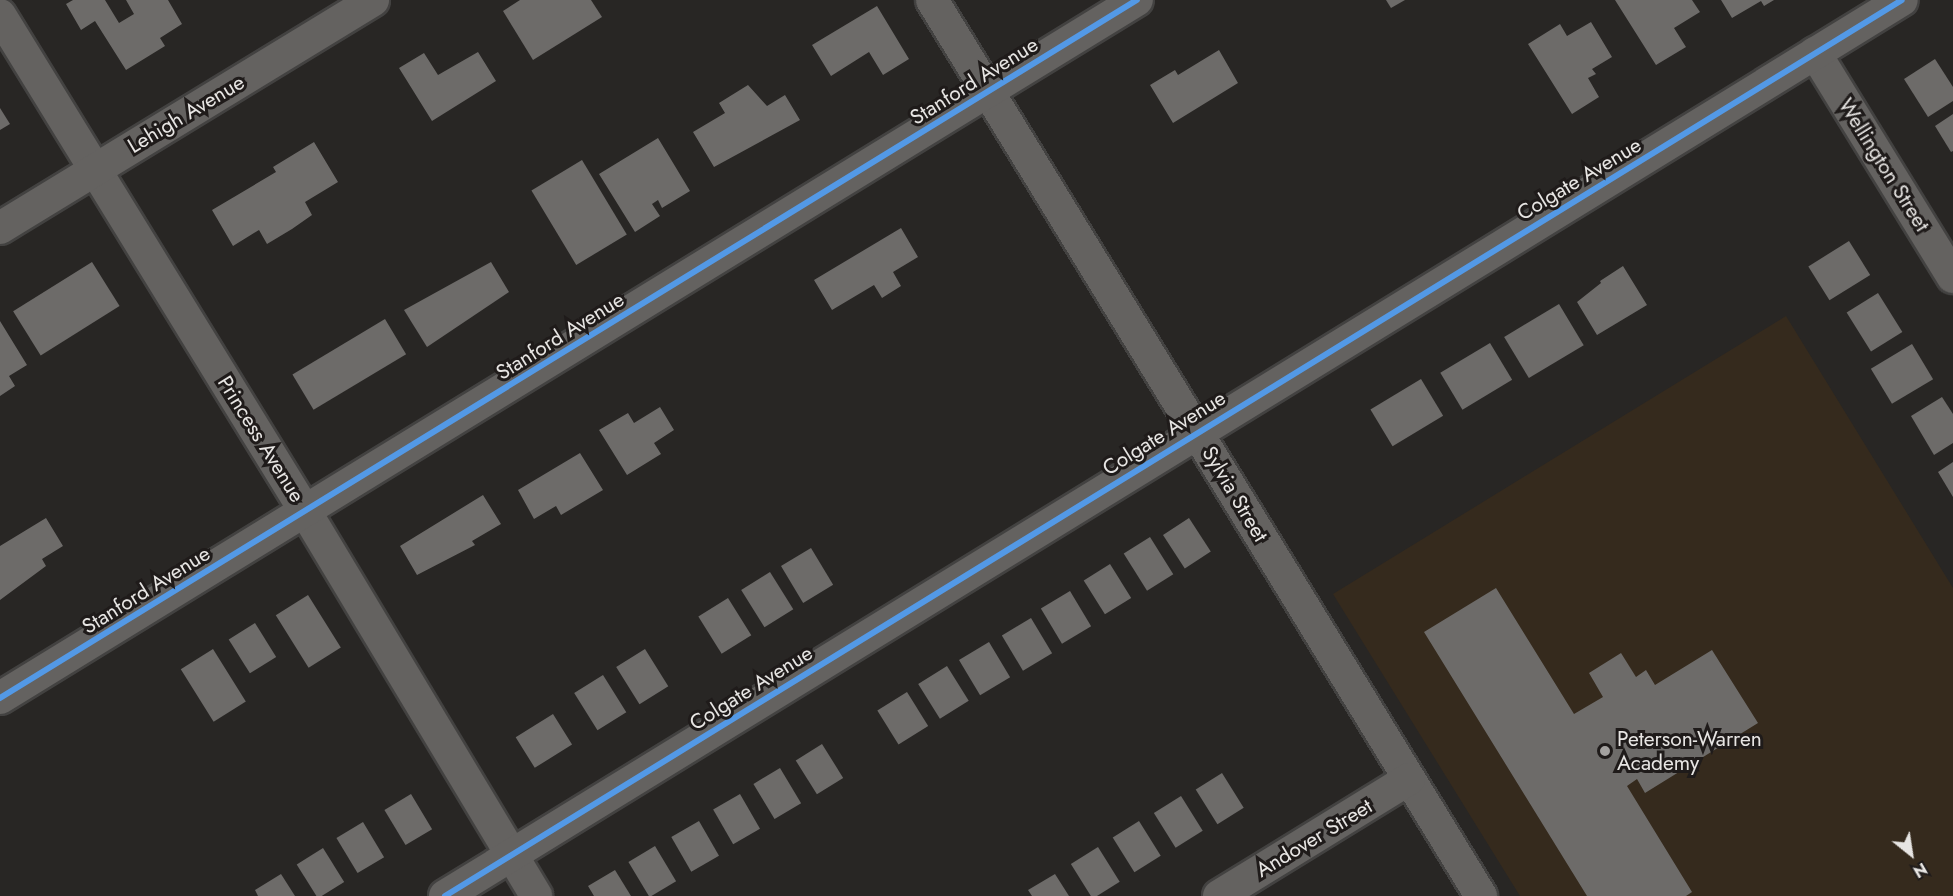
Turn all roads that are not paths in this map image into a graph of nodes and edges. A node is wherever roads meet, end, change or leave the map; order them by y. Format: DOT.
graph roads {
  1 [pos="373,0"];
  2 [pos="932,0"];
  3 [pos="1137,0"];
  4 [pos="1902,0"];
  5 [pos="0,15"];
  6 [pos="1815,53"];
  7 [pos="987,92"];
  8 [pos="94,170"];
  9 [pos="0,228"];
  10 [pos="1953,277"];
  11 [pos="1197,432"];
  12 [pos="305,511"];
  13 [pos="0,698"];
  14 [pos="1409,779"];
  15 [pos="512,855"];
  16 [pos="445,896"];
  17 [pos="536,896"];
  18 [pos="1219,896"];
  19 [pos="1481,896"];
  1 -- 8 [label="street, Lehigh Avenue"];
  2 -- 7 [label="street, Sylvia Street"];
  3 -- 7 [label="street, Stanford Avenue"];
  4 -- 6 [label="street, Colgate Avenue"];
  5 -- 8 [label="street, Princess Avenue"];
  6 -- 10 [label="street, Wellington Street"];
  6 -- 11 [label="street, Colgate Avenue"];
  7 -- 11 [label="street, Sylvia Street"];
  7 -- 12 [label="street, Stanford Avenue"];
  8 -- 9 [label="street, Lehigh Avenue"];
  8 -- 12 [label="street, Princess Avenue"];
  11 -- 14 [label="street, Sylvia Street"];
  11 -- 15 [label="street, Colgate Avenue"];
  12 -- 13 [label="street, Stanford Avenue"];
  12 -- 15 [label="street, Princess Avenue"];
  14 -- 18 [label="street, Andover Street"];
  14 -- 19 [label="street, Sylvia Street"];
  15 -- 16 [label="street, Colgate Avenue"];
  15 -- 17 [label="street, Princess Avenue"];
}
